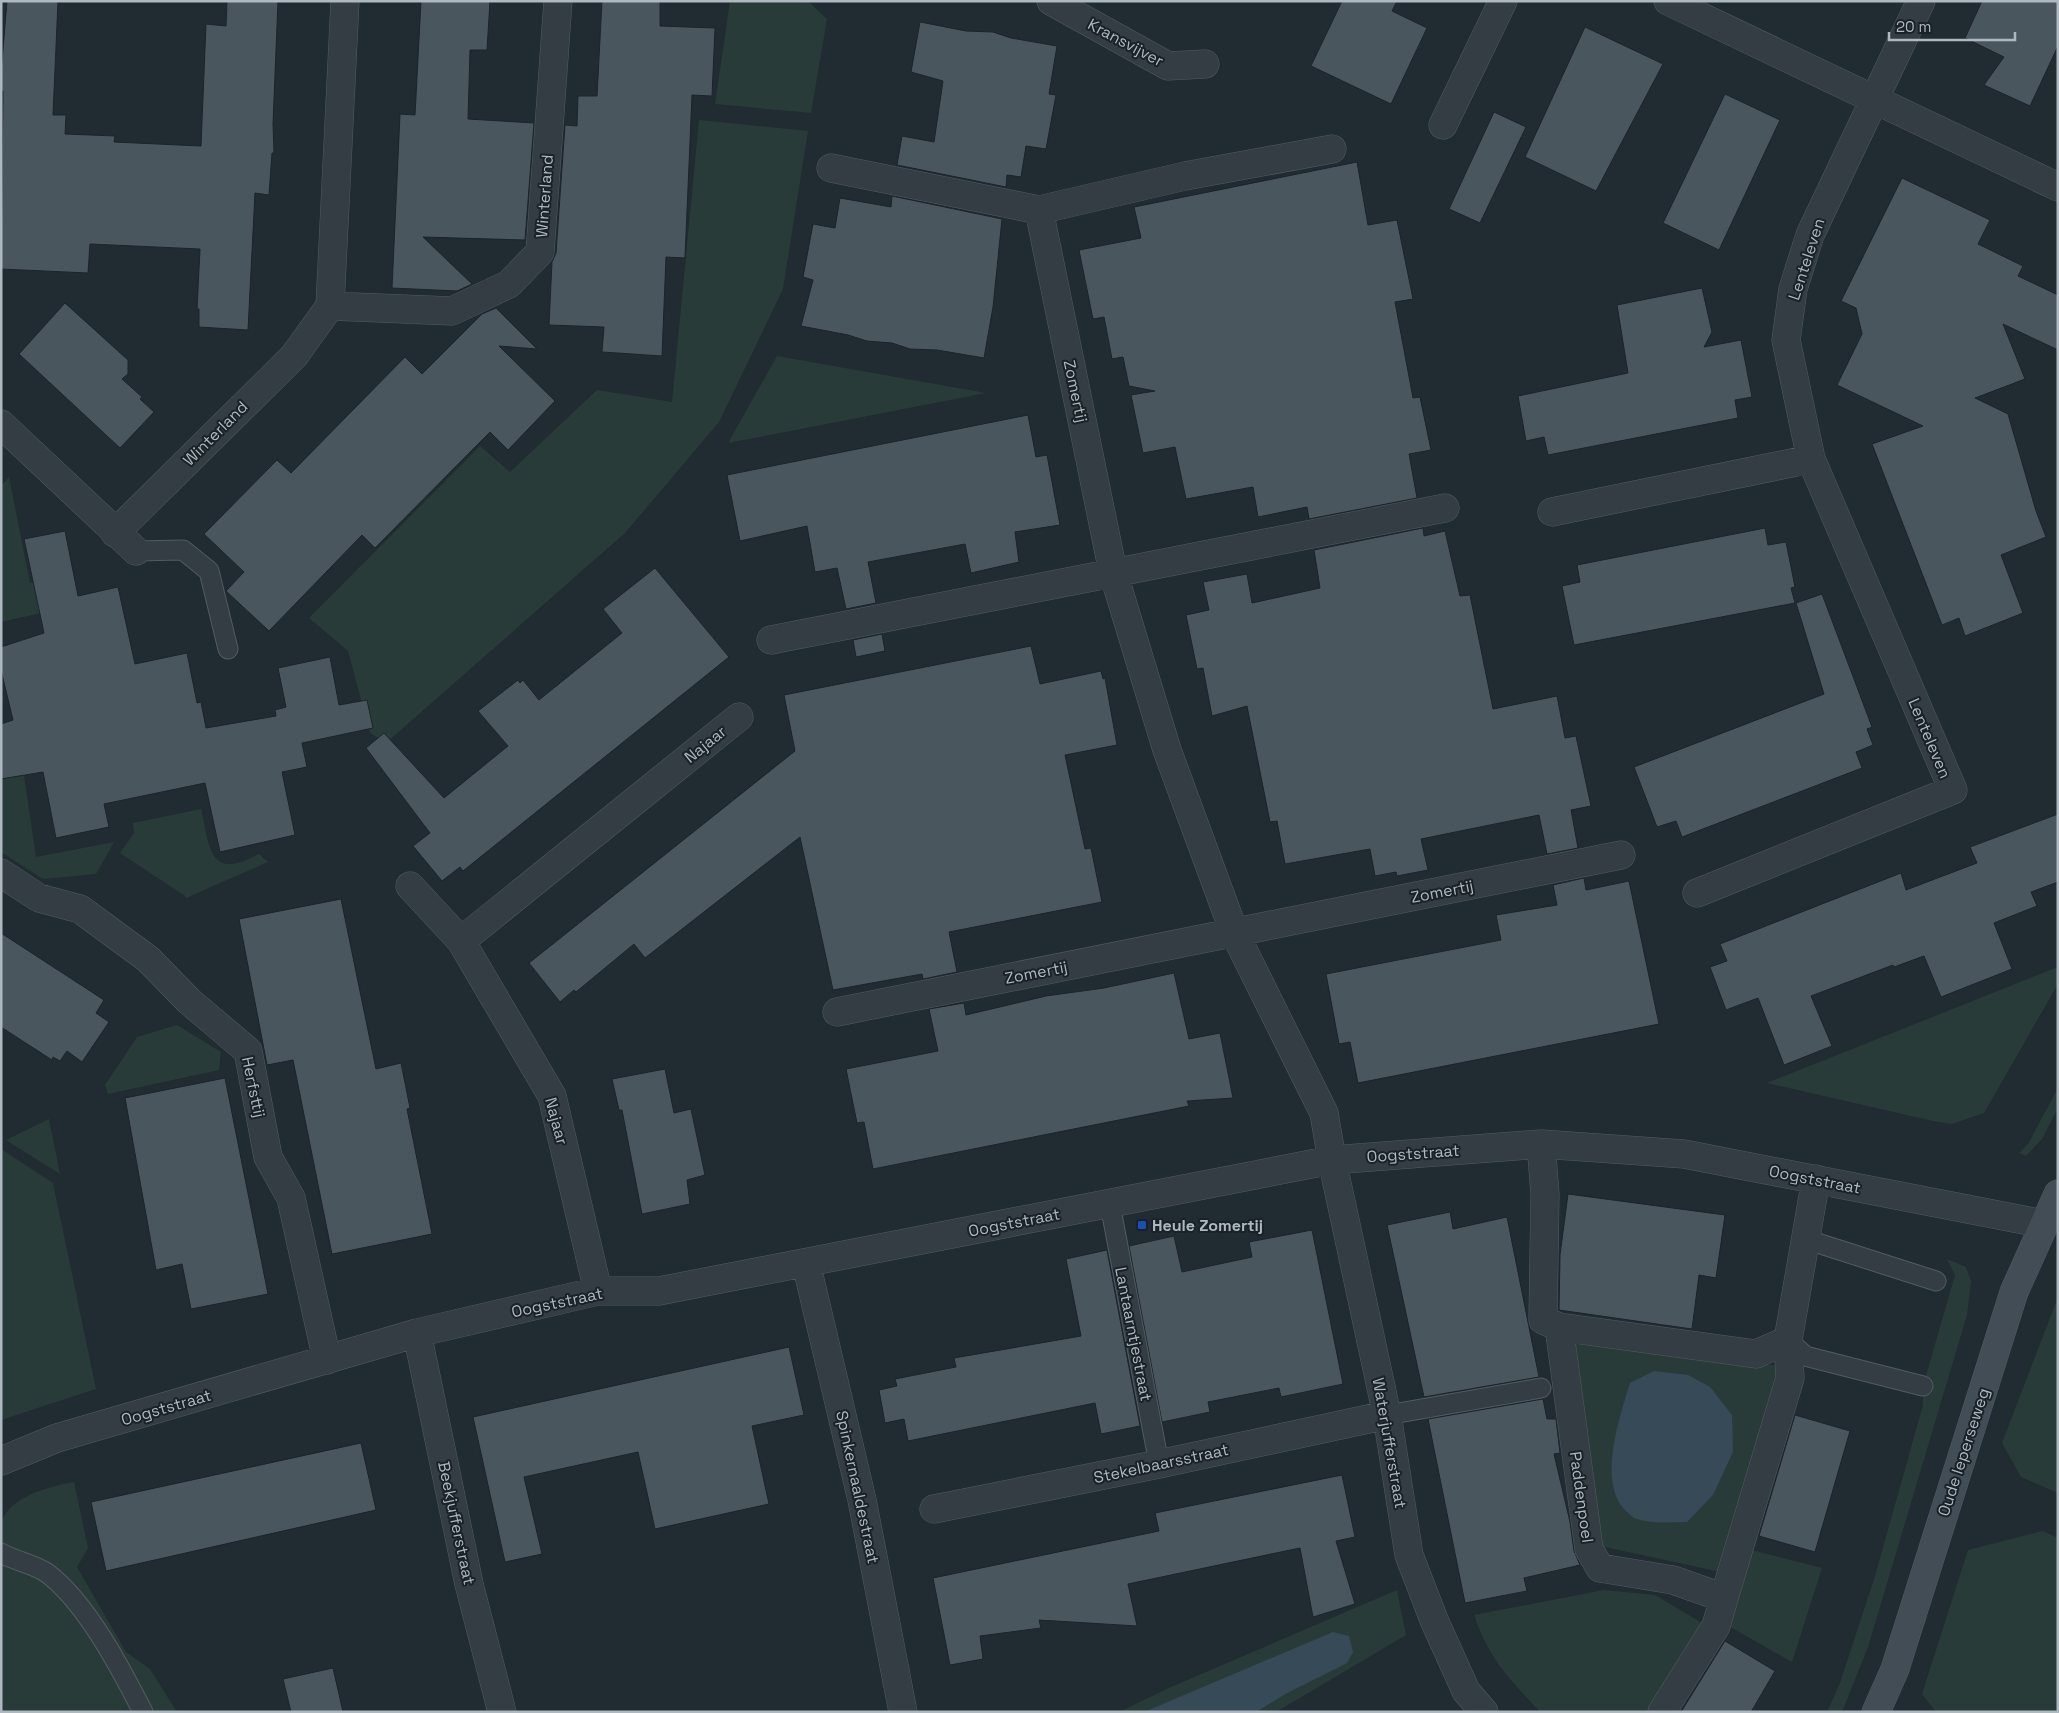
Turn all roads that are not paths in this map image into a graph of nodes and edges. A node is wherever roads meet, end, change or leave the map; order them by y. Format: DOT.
graph roads {
  1 [pos="345,1"];
  2 [pos="558,1"];
  3 [pos="1052,1"];
  4 [pos="1503,1"];
  5 [pos="1668,1"];
  6 [pos="1920,1"];
  7 [pos="1205,64"];
  8 [pos="1874,99"];
  9 [pos="1443,126"];
  10 [pos="1332,149"];
  11 [pos="831,168"];
  12 [pos="2058,187"];
  13 [pos="1039,210"];
  14 [pos="330,306"];
  15 [pos="1,424"];
  16 [pos="1811,459"];
  17 [pos="1445,508"];
  18 [pos="1552,512"];
  19 [pos="115,532"];
  20 [pos="136,551"];
  21 [pos="1113,572"];
  22 [pos="771,640"];
  23 [pos="228,649"];
  24 [pos="739,717"];
  25 [pos="1620,855"];
  26 [pos="1,873"];
  27 [pos="410,886"];
  28 [pos="1697,893"];
  29 [pos="1234,932"];
  30 [pos="461,941"];
  31 [pos="837,1012"];
  32 [pos="1540,1144"];
  33 [pos="1332,1160"];
  34 [pos="1816,1179"];
  35 [pos="2058,1194"];
  36 [pos="1110,1204"];
  37 [pos="2044,1224"];
  38 [pos="1805,1239"];
  39 [pos="806,1263"];
  40 [pos="1936,1281"];
  41 [pos="598,1291"];
  42 [pos="1559,1328"];
  43 [pos="417,1333"];
  44 [pos="1788,1340"];
  45 [pos="327,1360"];
  46 [pos="1923,1386"];
  47 [pos="1541,1388"];
  48 [pos="1387,1415"];
  49 [pos="1,1461"];
  50 [pos="1159,1464"];
  51 [pos="934,1509"];
  52 [pos="1,1553"];
  53 [pos="1724,1598"];
  54 [pos="1877,1711"];
  55 [pos="143,1712"];
  56 [pos="502,1712"];
  57 [pos="904,1712"];
  58 [pos="1484,1712"];
  59 [pos="1662,1712"];
  1 -- 14 [label="street"];
  2 -- 14 [label="street, Winterland"];
  3 -- 7 [label="street, Kransvijver"];
  4 -- 9 [label="street"];
  5 -- 8 [label="street"];
  6 -- 8 [label="street, Lenteleven"];
  8 -- 12 [label="street"];
  8 -- 16 [label="street, Lenteleven"];
  10 -- 13 [label="street"];
  11 -- 13 [label="street"];
  13 -- 21 [label="street, Zomertij"];
  14 -- 19 [label="street, Winterland"];
  15 -- 19 [label="street"];
  16 -- 18 [label="street"];
  16 -- 28 [label="street, Lenteleven"];
  17 -- 21 [label="street"];
  19 -- 20 [label="street"];
  20 -- 23 [label="lane"];
  21 -- 22 [label="street"];
  21 -- 29 [label="street, Zomertij"];
  24 -- 30 [label="street, Najaar"];
  25 -- 29 [label="street, Zomertij"];
  26 -- 45 [label="street, Herfsttij"];
  27 -- 30 [label="street, Najaar"];
  29 -- 31 [label="street, Zomertij"];
  29 -- 33 [label="street, Zomertij"];
  30 -- 41 [label="street, Najaar"];
  32 -- 33 [label="street, Oogststraat"];
  32 -- 34 [label="street, Oogststraat"];
  32 -- 42 [label="street"];
  33 -- 36 [label="street, Oogststraat"];
  33 -- 48 [label="street, Waterjufferstraat"];
  34 -- 37 [label="street, Oogststraat"];
  34 -- 38 [label="street"];
  35 -- 37 [label="street, Oude Ieperseweg"];
  36 -- 39 [label="street, Oogststraat"];
  36 -- 50 [label="lane, Lantaarntjestraat"];
  37 -- 54 [label="street, Oude Ieperseweg"];
  38 -- 40 [label="lane"];
  38 -- 44 [label="street"];
  39 -- 41 [label="street, Oogststraat"];
  39 -- 57 [label="street, Spinkernaaldestraat"];
  41 -- 43 [label="street, Oogststraat"];
  42 -- 44 [label="street"];
  42 -- 53 [label="street, Paddenpoel"];
  43 -- 45 [label="street, Oogststraat"];
  43 -- 56 [label="street, Beekjufferstraat"];
  44 -- 46 [label="lane"];
  44 -- 53 [label="street"];
  45 -- 49 [label="street, Oogststraat"];
  47 -- 48 [label="lane"];
  48 -- 50 [label="street, Stekelbaarsstraat"];
  48 -- 58 [label="street, Waterjufferstraat"];
  50 -- 51 [label="street, Stekelbaarsstraat"];
  52 -- 55 [label="lane"];
  53 -- 59 [label="street"];
}
